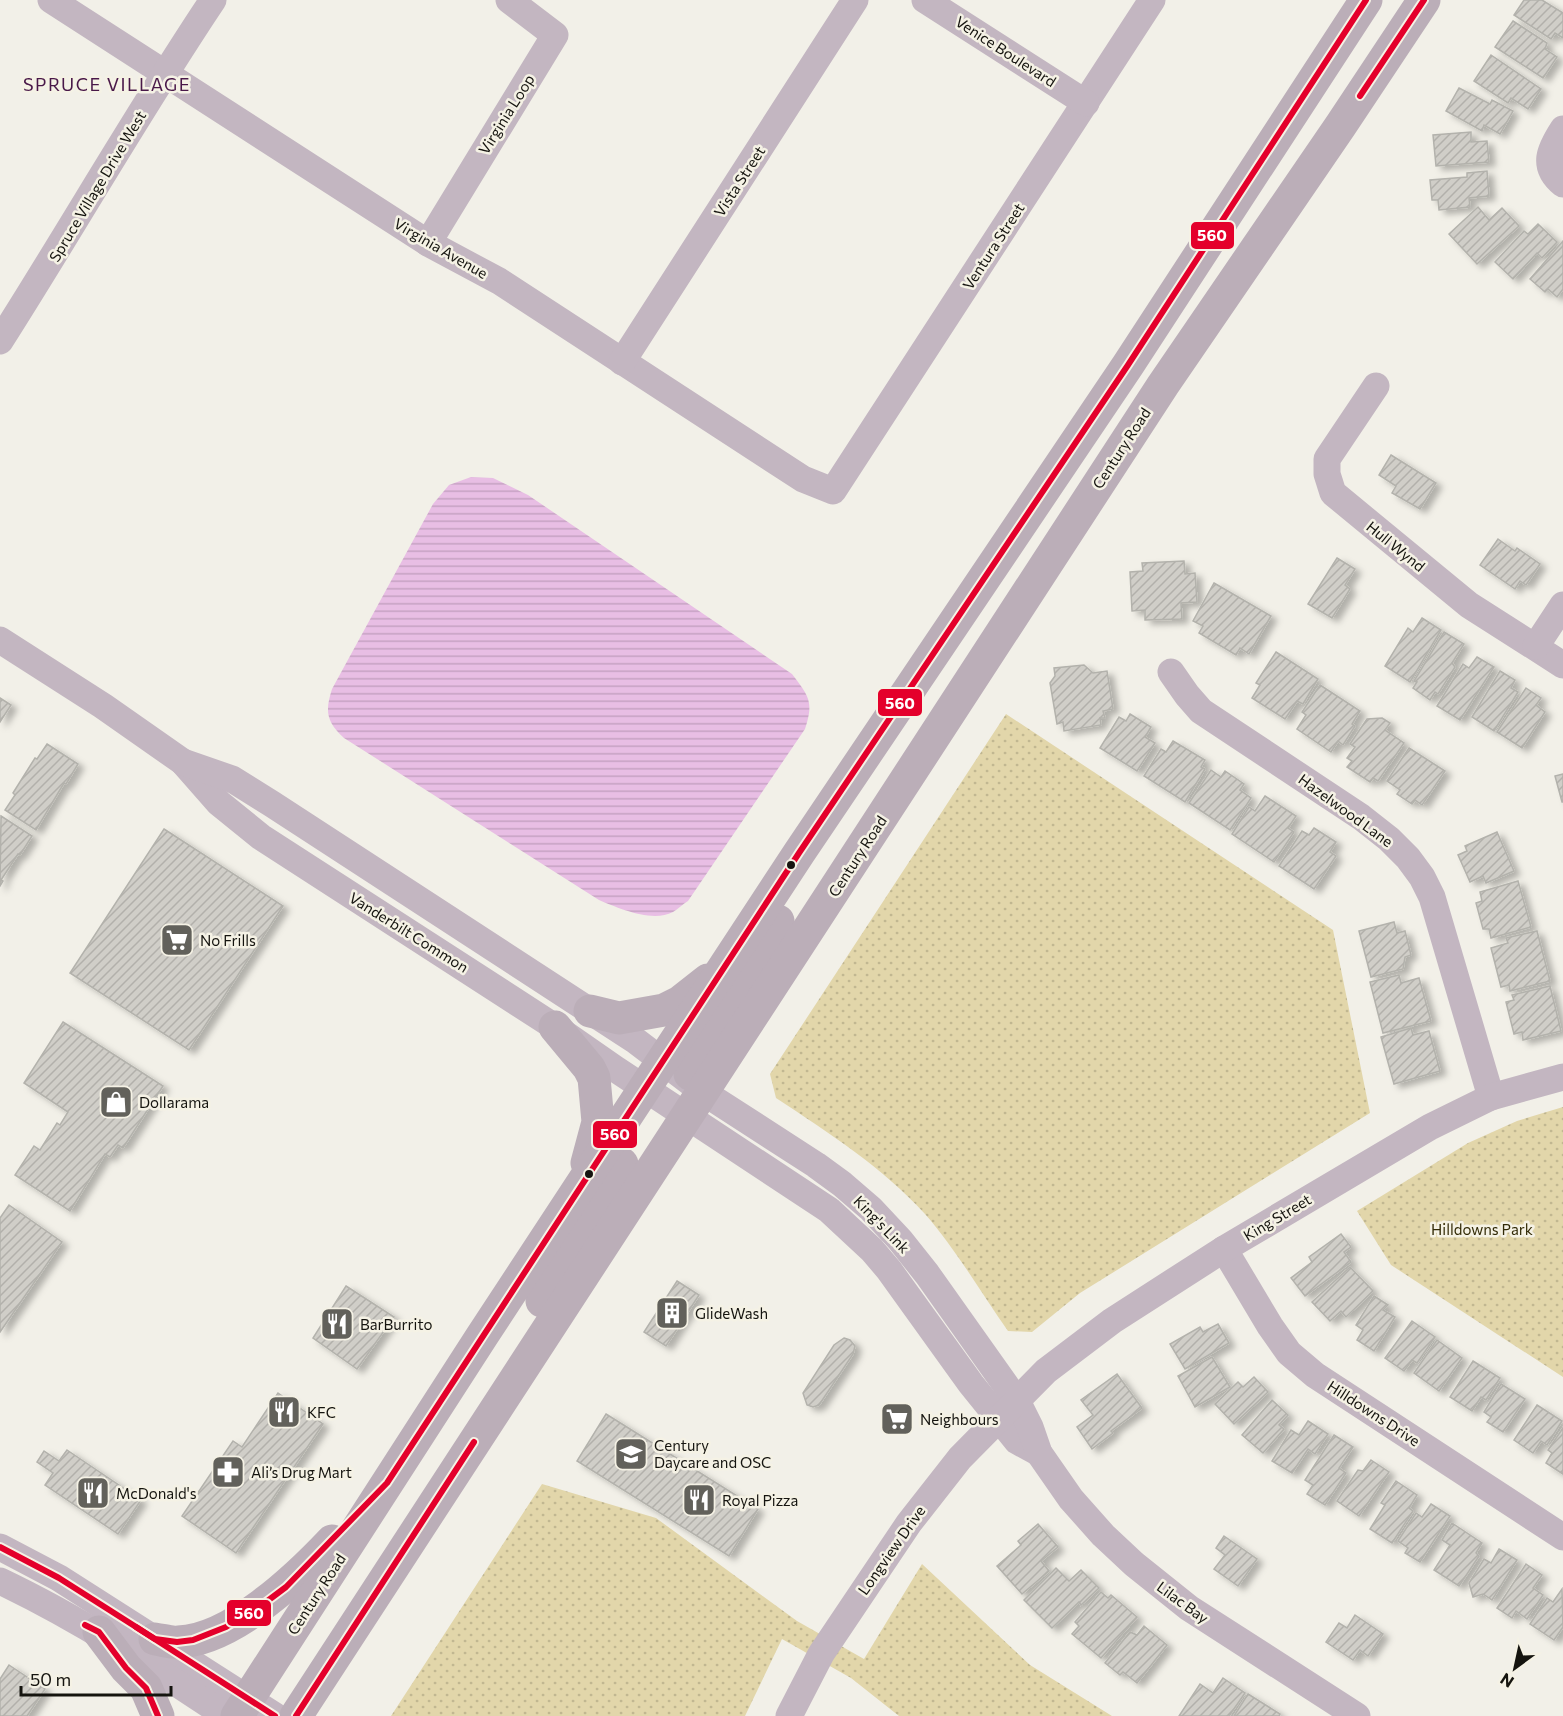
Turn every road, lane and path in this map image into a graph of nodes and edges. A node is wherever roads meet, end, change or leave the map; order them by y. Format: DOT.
graph roads {
  1 [pos="51,0"];
  2 [pos="213,0"];
  3 [pos="508,0"];
  4 [pos="855,0"];
  5 [pos="926,0"];
  6 [pos="1152,0"];
  7 [pos="1366,0"];
  8 [pos="1424,0"];
  9 [pos="164,74"];
  10 [pos="1086,103"];
  11 [pos="1563,129"];
  12 [pos="1563,184"];
  13 [pos="428,243"];
  14 [pos="0,342"];
  15 [pos="622,362"];
  16 [pos="1376,386"];
  17 [pos="833,491"];
  18 [pos="1563,604"];
  19 [pos="0,640"];
  20 [pos="1536,646"];
  21 [pos="1563,665"];
  22 [pos="1171,672"];
  23 [pos="183,762"];
  24 [pos="799,853"];
  25 [pos="726,966"];
  26 [pos="590,1011"];
  27 [pos="555,1027"];
  28 [pos="1563,1077"];
  29 [pos="675,1089"];
  30 [pos="1491,1097"];
  31 [pos="579,1189"];
  32 [pos="1224,1249"];
  33 [pos="1008,1410"];
  34 [pos="387,1483"];
  35 [pos="1563,1537"];
  36 [pos="0,1547"];
  37 [pos="0,1581"];
  38 [pos="99,1632"];
  39 [pos="155,1639"];
  40 [pos="237,1710"];
  41 [pos="158,1716"];
  42 [pos="275,1716"];
  43 [pos="296,1716"];
  44 [pos="789,1716"];
  45 [pos="1357,1716"];
  1 -- 9 [label="street, Virginia Avenue"];
  2 -- 9 [label="street, Spruce Village Drive West"];
  3 -- 13 [label="street, Virginia Loop"];
  4 -- 15 [label="street, Vista Street"];
  5 -- 10 [label="street, Venice Boulevard"];
  6 -- 10 [label="street, Ventura Street"];
  7 -- 24 [label="main road, Century Road"];
  8 -- 29 [label="main road, Century Road"];
  9 -- 13 [label="street, Virginia Avenue"];
  9 -- 14 [label="street, Spruce Village Drive West"];
  10 -- 17 [label="street, Ventura Street"];
  11 -- 12 [label="street"];
  13 -- 15 [label="street, Virginia Avenue"];
  15 -- 17 [label="street, Virginia Avenue"];
  16 -- 20 [label="street, Hull Wynd"];
  18 -- 20 [label="street"];
  19 -- 23 [label="street, Vanderbilt Common"];
  20 -- 21 [label="street, Hull Wynd"];
  22 -- 30 [label="street, Hazelwood Lane"];
  23 -- 26 [label="street, Vanderbilt Common"];
  23 -- 27 [label="street, Vanderbilt Common"];
  24 -- 25 [label="main road, Century Road"];
  24 -- 29 [label="main road"];
  25 -- 26 [label="main road"];
  25 -- 29 [label="main road, Century Road"];
  26 -- 29 [label="street, Vanderbilt Common"];
  27 -- 29 [label="street, Vanderbilt Common"];
  27 -- 31 [label="main road"];
  28 -- 30 [label="street, King Street"];
  29 -- 31 [label="main road, Century Road"];
  29 -- 33 [label="street, King's Link"];
  29 -- 43 [label="main road, Century Road"];
  30 -- 32 [label="street, King Street"];
  31 -- 34 [label="main road, Century Road"];
  32 -- 33 [label="street, King Street"];
  32 -- 35 [label="street, Hilldowns Drive"];
  33 -- 44 [label="street, Longview Drive"];
  33 -- 45 [label="street, Lilac Bay"];
  34 -- 39 [label="main road"];
  34 -- 40 [label="main road, Century Road"];
  36 -- 39 [label="street"];
  37 -- 38 [label="street"];
  38 -- 40 [label="street"];
  38 -- 41 [label="main road"];
  39 -- 40 [label="street"];
  40 -- 42 [label="street"];
}
